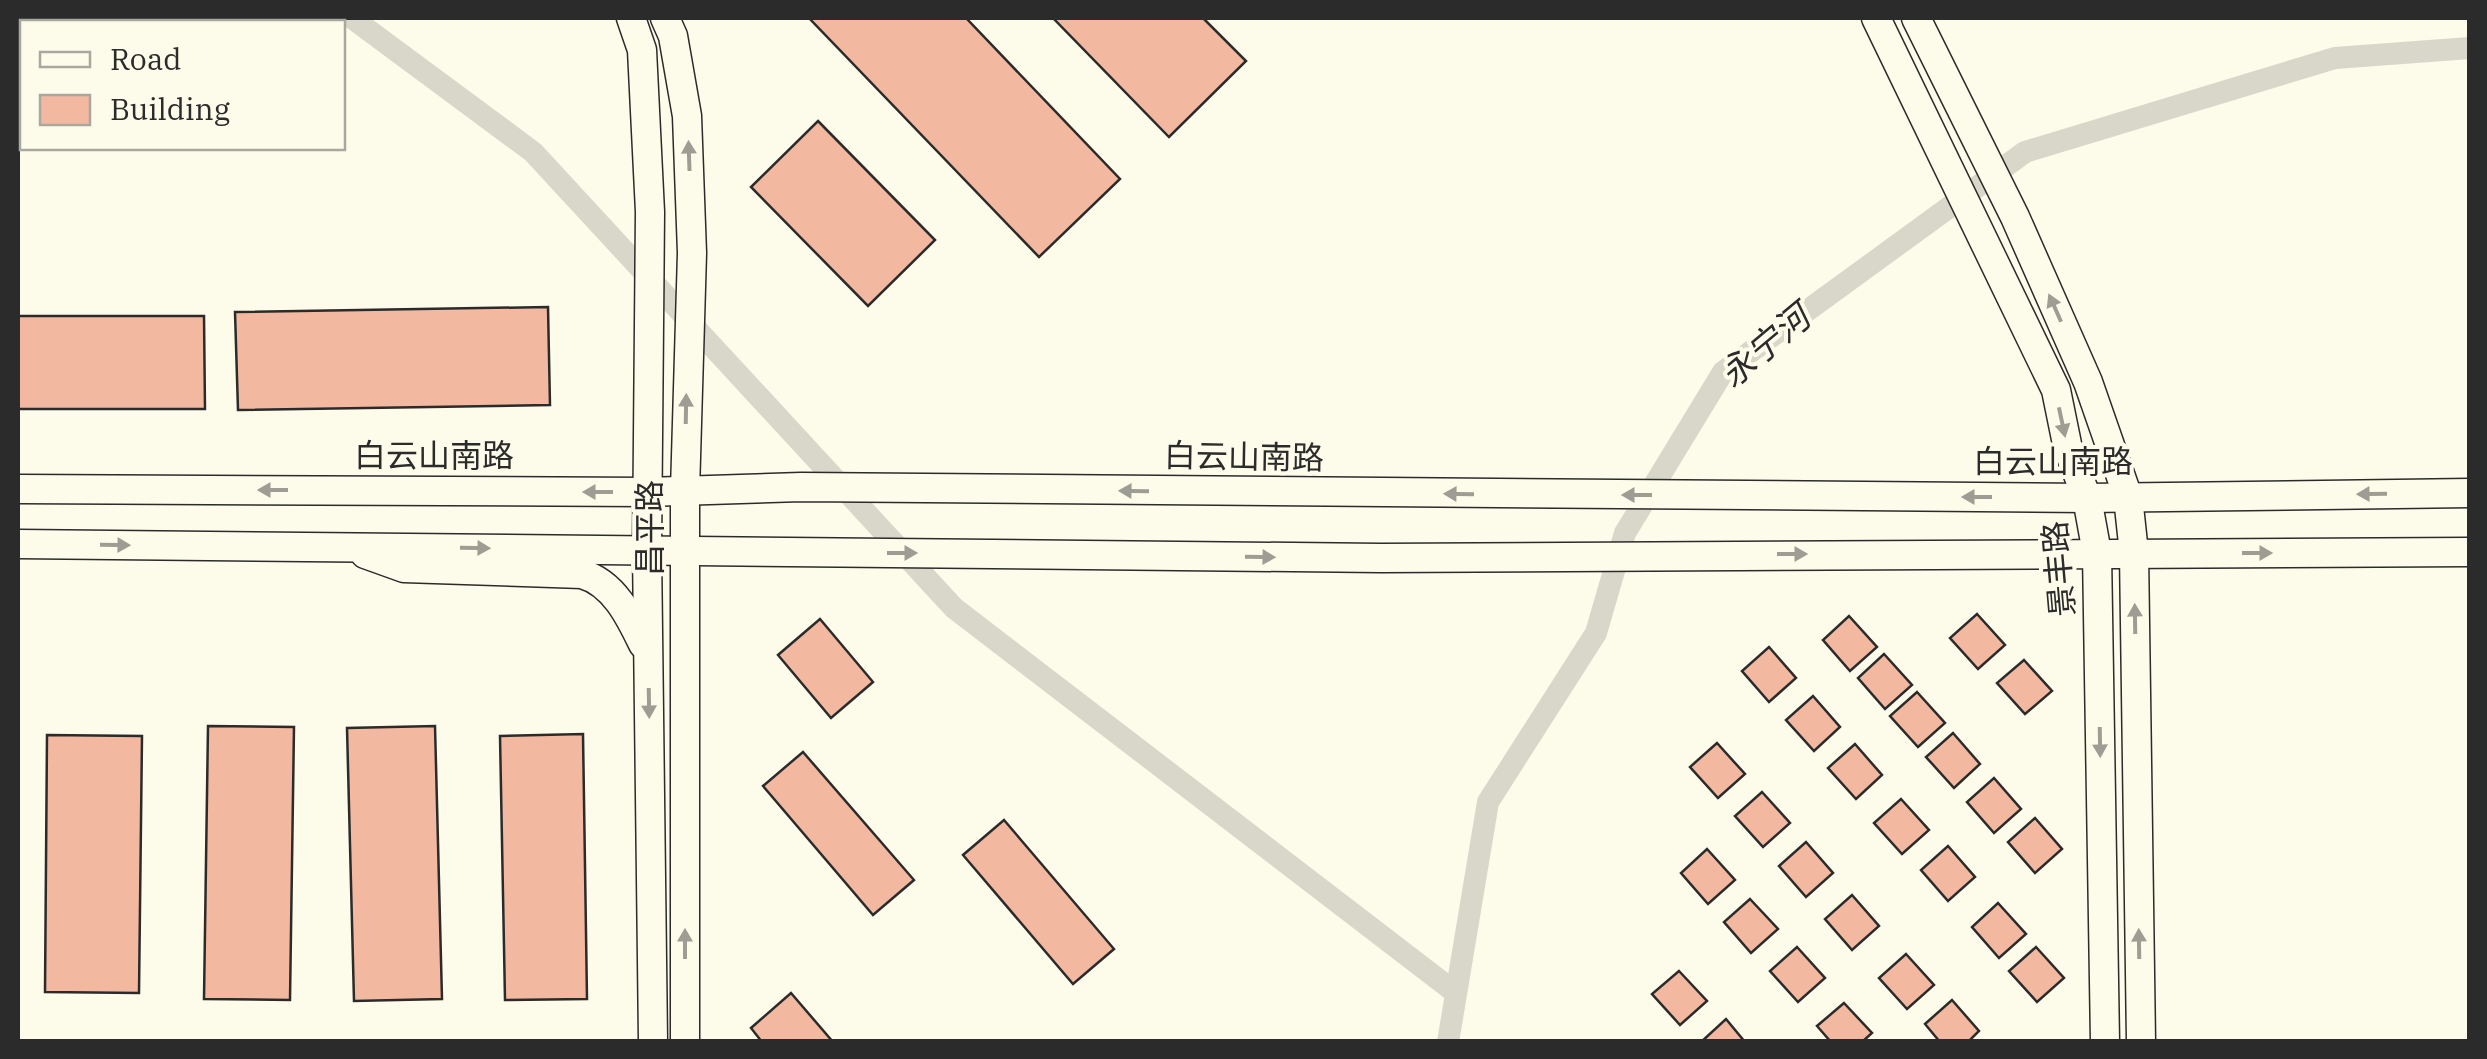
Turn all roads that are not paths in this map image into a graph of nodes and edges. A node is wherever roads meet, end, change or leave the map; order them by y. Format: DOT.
graph roads {
  1 [pos="631,18"];
  2 [pos="666,18"];
  3 [pos="1876,18"];
  4 [pos="1916,18"];
  5 [pos="18,489"];
  6 [pos="685,491"];
  7 [pos="647,492"];
  8 [pos="2470,493"];
  9 [pos="2128,497"];
  10 [pos="2087,498"];
  11 [pos="18,544"];
  12 [pos="345,547"];
  13 [pos="647,550"];
  14 [pos="686,550"];
  15 [pos="2470,552"];
  16 [pos="2098,553"];
  17 [pos="2134,553"];
  18 [pos="648,653"];
  19 [pos="653,1042"];
  20 [pos="685,1042"];
  21 [pos="2104,1042"];
  22 [pos="2141,1042"];
  1 -- 7 [label="main road, 昌平路"];
  6 -- 2 [label="main road, 昌平路, one-way"];
  3 -- 10 [label="main road, 景丰路, one-way"];
  9 -- 4 [label="main road, one-way"];
  7 -- 5 [label="main road, 白云山南路, one-way"];
  6 -- 7 [label="main road, 白云山南路"];
  10 -- 6 [label="main road, 白云山南路, one-way"];
  6 -- 14 [label="main road, 昌平路"];
  7 -- 13 [label="main road, 昌平路"];
  8 -- 9 [label="main road, 白云山南路, one-way"];
  9 -- 10 [label="main road, 白云山南路"];
  9 -- 17 [label="main road"];
  10 -- 16 [label="main road, 景丰路"];
  11 -- 12 [label="main road, one-way"];
  12 -- 13 [label="main road, one-way"];
  12 -- 18 [label="main road"];
  13 -- 14 [label="main road"];
  13 -- 18 [label="main road, 昌平路"];
  14 -- 16 [label="main road, one-way"];
  20 -- 14 [label="main road, 昌平路, one-way"];
  17 -- 15 [label="main road, one-way"];
  16 -- 17 [label="main road"];
  16 -- 21 [label="main road, 景丰路, one-way"];
  22 -- 17 [label="main road, one-way"];
  18 -- 19 [label="main road, 昌平路, one-way"];
}
